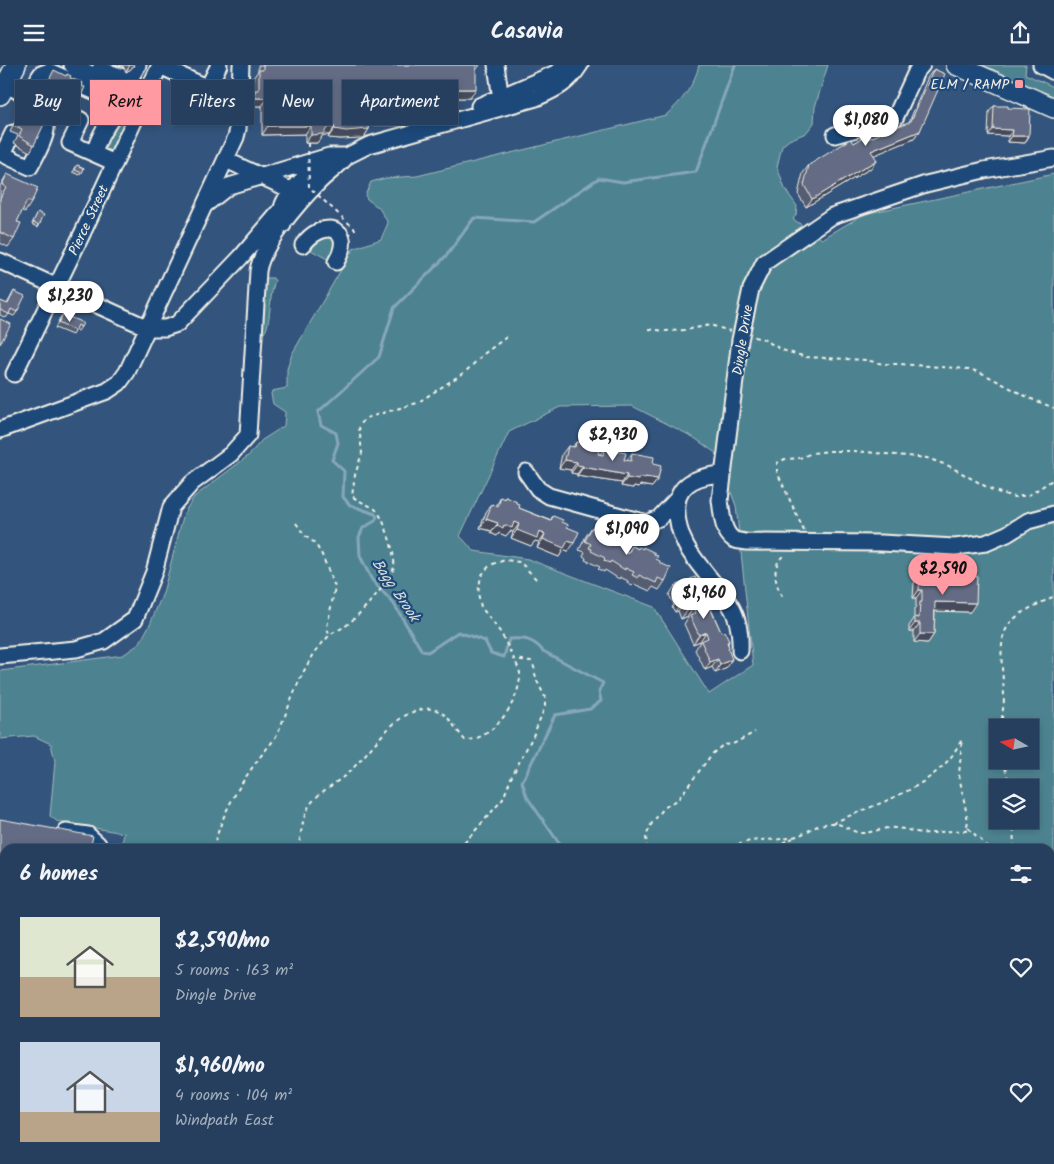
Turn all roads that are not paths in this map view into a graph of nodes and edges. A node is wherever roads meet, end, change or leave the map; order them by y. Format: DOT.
graph roads {
  1 [pos="72,65"];
  2 [pos="89,65"];
  3 [pos="219,65"];
  4 [pos="241,65"];
  5 [pos="496,65"];
  6 [pos="565,65"];
  7 [pos="580,65"];
  8 [pos="922,65"];
  9 [pos="956,65"];
  10 [pos="1042,65"];
  11 [pos="160,66"];
  12 [pos="124,68"];
  13 [pos="1054,72"];
  14 [pos="39,77"];
  15 [pos="7,80"];
  16 [pos="38,80"];
  17 [pos="104,80"];
  18 [pos="153,80"];
  19 [pos="501,102"];
  20 [pos="1054,108"];
  21 [pos="46,125"];
  22 [pos="79,125"];
  23 [pos="132,125"];
  24 [pos="238,129"];
  25 [pos="13,133"];
  26 [pos="835,135"];
  27 [pos="94,153"];
  28 [pos="2,154"];
  29 [pos="347,156"];
  30 [pos="1054,158"];
  31 [pos="226,160"];
  32 [pos="115,163"];
  33 [pos="241,167"];
  34 [pos="261,176"];
  35 [pos="293,191"];
  36 [pos="203,207"];
  37 [pos="282,209"];
  38 [pos="283,225"];
  39 [pos="303,245"];
  40 [pos="0,261"];
  41 [pos="336,262"];
  42 [pos="57,286"];
  43 [pos="148,328"];
  44 [pos="14,375"];
  45 [pos="0,430"];
  46 [pos="526,472"];
  47 [pos="723,474"];
  48 [pos="678,498"];
  49 [pos="1054,514"];
  50 [pos="740,651"];
  51 [pos="0,656"];
  52 [pos="49,831"];
  53 [pos="98,844"];
  1 -- 17 [label="street"];
  2 -- 12 [label="street"];
  3 -- 11 [label="street"];
  4 -- 24 [label="street"];
  5 -- 19 [label="street"];
  6 -- 19 [label="street"];
  7 -- 19 [label="street"];
  8 -- 26 [label="street"];
  9 -- 20 [label="main road"];
  10 -- 13 [label="street"];
  11 -- 18 [label="street, Pierce Street"];
  14 -- 15 [label="street"];
  14 -- 16 [label="street"];
  14 -- 27 [label="street"];
  19 -- 29 [label="street"];
  21 -- 28 [label="street"];
  22 -- 27 [label="street"];
  23 -- 32 [label="street, Pierce Street"];
  24 -- 31 [label="street"];
  24 -- 33 [label="street"];
  25 -- 28 [label="street"];
  27 -- 32 [label="street"];
  29 -- 34 [label="street"];
  29 -- 35 [label="street"];
  29 -- 38 [label="street"];
  30 -- 47 [label="street, Dingle Drive"];
  31 -- 33 [label="street"];
  31 -- 36 [label="street"];
  32 -- 42 [label="street, Pierce Street"];
  33 -- 34 [label="street"];
  34 -- 35 [label="street"];
  34 -- 36 [label="street"];
  35 -- 37 [label="street"];
  36 -- 43 [label="street"];
  37 -- 38 [label="street"];
  37 -- 43 [label="street"];
  38 -- 51 [label="street"];
  39 -- 41 [label="street"];
  40 -- 42 [label="street"];
  42 -- 43 [label="street"];
  42 -- 44 [label="street, Pierce Street"];
  43 -- 45 [label="street"];
  46 -- 48 [label="street"];
  47 -- 48 [label="street"];
  47 -- 49 [label="street, Dingle Drive"];
  48 -- 50 [label="street"];
  52 -- 53 [label="street"];
}
